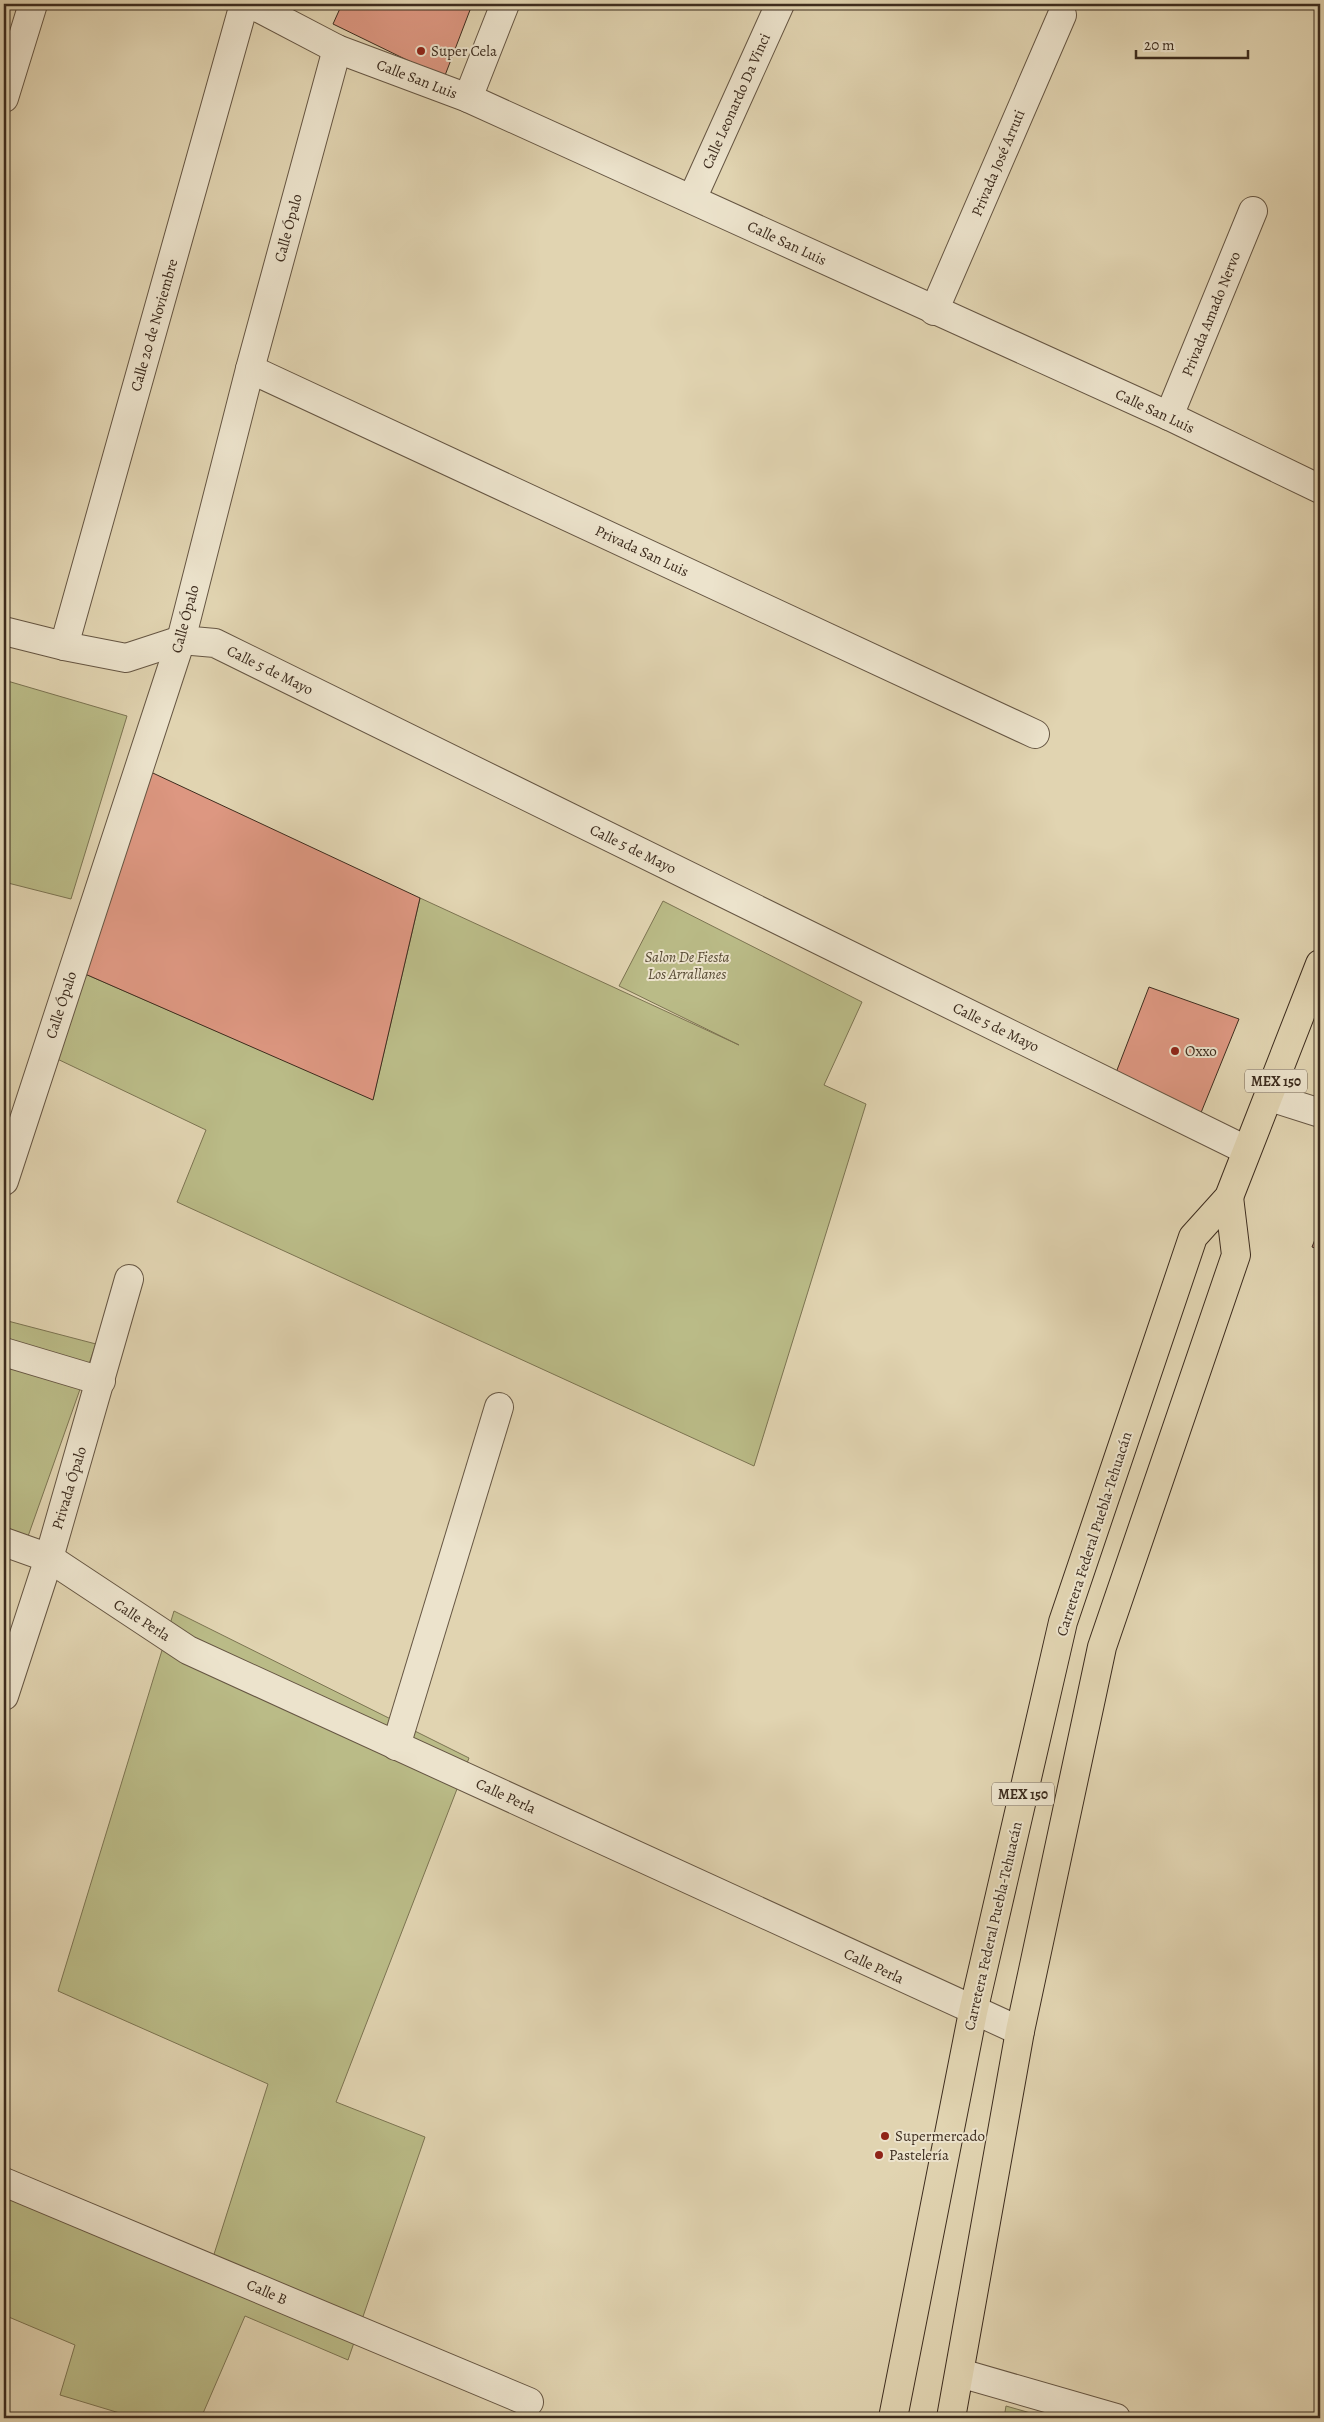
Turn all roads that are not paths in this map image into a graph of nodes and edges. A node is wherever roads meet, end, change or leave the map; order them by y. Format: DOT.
graph roads {
  1 [pos="33,4"];
  2 [pos="244,4"];
  3 [pos="251,4"];
  4 [pos="505,4"];
  5 [pos="780,4"];
  6 [pos="1062,15"];
  7 [pos="337,49"];
  8 [pos="4,98"];
  9 [pos="468,98"];
  10 [pos="692,199"];
  11 [pos="1253,211"];
  12 [pos="934,312"];
  13 [pos="250,369"];
  14 [pos="1169,416"];
  15 [pos="1320,489"];
  16 [pos="4,631"];
  17 [pos="181,640"];
  18 [pos="64,646"];
  19 [pos="1035,734"];
  20 [pos="1320,964"];
  21 [pos="1270,1097"];
  22 [pos="1320,1113"];
  23 [pos="1246,1150"];
  24 [pos="4,1181"];
  25 [pos="1229,1197"];
  26 [pos="129,1279"];
  27 [pos="4,1352"];
  28 [pos="101,1381"];
  29 [pos="499,1407"];
  30 [pos="4,1542"];
  31 [pos="49,1558"];
  32 [pos="4,1696"];
  33 [pos="396,1746"];
  34 [pos="973,2012"];
  35 [pos="1020,2031"];
  36 [pos="4,2182"];
  37 [pos="960,2373"];
  38 [pos="530,2402"];
  39 [pos="893,2418"];
  40 [pos="951,2418"];
  41 [pos="1116,2418"];
  1 -- 8 [label="street"];
  2 -- 18 [label="street, Calle 20 de Noviembre"];
  3 -- 7 [label="street, Calle San Luis"];
  4 -- 9 [label="street"];
  5 -- 10 [label="street, Calle Leonardo Da Vinci"];
  6 -- 12 [label="street, Privada José Arruti"];
  7 -- 9 [label="street, Calle San Luis"];
  7 -- 13 [label="street, Calle Ópalo"];
  9 -- 10 [label="street, Calle San Luis"];
  10 -- 12 [label="street, Calle San Luis"];
  11 -- 14 [label="street, Privada Amado Nervo"];
  12 -- 14 [label="street, Calle San Luis"];
  13 -- 17 [label="street, Calle Ópalo"];
  13 -- 19 [label="street, Privada San Luis"];
  14 -- 15 [label="street, Calle San Luis"];
  16 -- 18 [label="street, Calle 5 de Mayo"];
  17 -- 18 [label="street, Calle 5 de Mayo"];
  17 -- 23 [label="street, Calle 5 de Mayo"];
  17 -- 24 [label="street, Calle Ópalo"];
  20 -- 21 [label="main road, Carretera Federal Puebla-Tehuacán / MEX 150"];
  21 -- 22 [label="street"];
  21 -- 23 [label="main road, Carretera Federal Puebla-Tehuacán / MEX 150"];
  23 -- 25 [label="main road, Carretera Federal Puebla-Tehuacán / MEX 150"];
  25 -- 34 [label="main road, Carretera Federal Puebla-Tehuacán / MEX 150"];
  25 -- 35 [label="main road, Carretera Federal Puebla-Tehuacán / MEX 150"];
  26 -- 28 [label="street, Privada Ópalo"];
  27 -- 28 [label="street"];
  28 -- 31 [label="street, Privada Ópalo"];
  29 -- 33 [label="street"];
  30 -- 31 [label="street, Calle Perla"];
  31 -- 32 [label="street, Privada Ópalo"];
  31 -- 33 [label="street, Calle Perla"];
  33 -- 34 [label="street, Calle Perla"];
  34 -- 35 [label="street, Calle Perla"];
  34 -- 39 [label="main road, Carretera Federal Puebla-Tehuacán / MEX 150"];
  35 -- 37 [label="main road, Carretera Federal Puebla-Tehuacán / MEX 150"];
  36 -- 38 [label="street, Calle B"];
  37 -- 40 [label="main road, Carretera Federal Puebla-Tehuacán / MEX 150"];
  37 -- 41 [label="street"];
}
